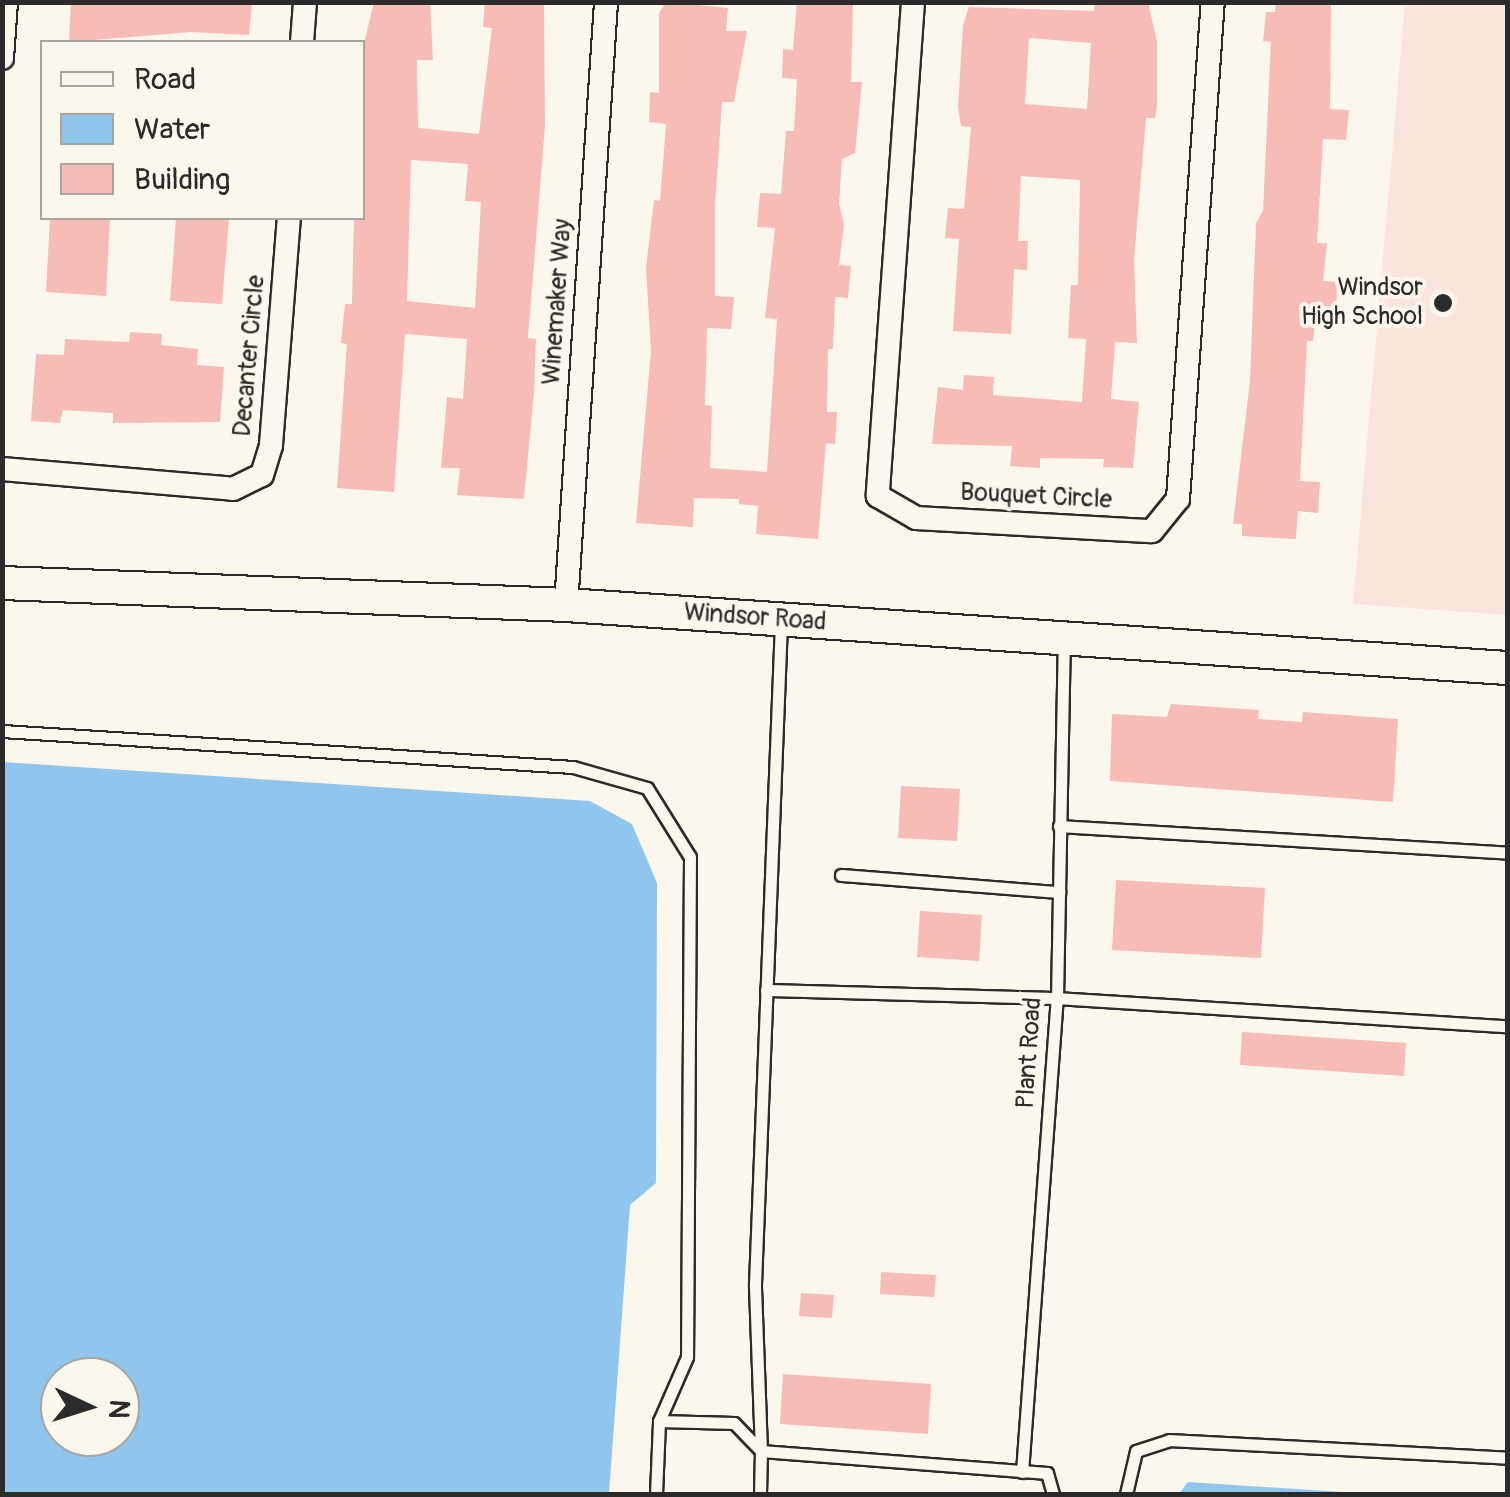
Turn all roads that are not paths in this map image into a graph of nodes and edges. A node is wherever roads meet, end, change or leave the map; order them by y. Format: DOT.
graph roads {
  1 [pos="6,2"];
  2 [pos="305,2"];
  3 [pos="606,2"];
  4 [pos="913,2"];
  5 [pos="1213,2"];
  6 [pos="302,40"];
  7 [pos="2,58"];
  8 [pos="289,220"];
  9 [pos="2,469"];
  10 [pos="2,583"];
  11 [pos="566,606"];
  12 [pos="782,620"];
  13 [pos="1064,638"];
  14 [pos="1508,668"];
  15 [pos="2,732"];
  16 [pos="1059,826"];
  17 [pos="1508,854"];
  18 [pos="840,875"];
  19 [pos="1059,892"];
  20 [pos="766,990"];
  21 [pos="1056,998"];
  22 [pos="1508,1026"];
  23 [pos="660,1421"];
  24 [pos="762,1451"];
  25 [pos="1508,1458"];
  26 [pos="1022,1472"];
  27 [pos="656,1494"];
  28 [pos="760,1494"];
  29 [pos="1053,1494"];
  30 [pos="1126,1494"];
  1 -- 7 [label="street"];
  2 -- 6 [label="street"];
  3 -- 11 [label="street, Winemaker Way"];
  4 -- 5 [label="street, Bouquet Circle"];
  8 -- 9 [label="street, Decanter Circle"];
  10 -- 11 [label="main road, Windsor Road"];
  11 -- 12 [label="main road, Windsor Road"];
  12 -- 13 [label="main road, Windsor Road"];
  12 -- 20 [label="lane"];
  13 -- 14 [label="main road, Windsor Road"];
  13 -- 16 [label="lane, Plant Road"];
  15 -- 23 [label="lane"];
  16 -- 17 [label="lane"];
  16 -- 19 [label="lane, Plant Road"];
  18 -- 19 [label="lane"];
  19 -- 21 [label="lane, Plant Road"];
  20 -- 21 [label="lane"];
  20 -- 24 [label="lane"];
  21 -- 22 [label="lane"];
  21 -- 26 [label="lane, Plant Road"];
  23 -- 24 [label="lane"];
  23 -- 27 [label="lane"];
  24 -- 26 [label="lane"];
  24 -- 28 [label="lane"];
  25 -- 30 [label="lane"];
  26 -- 29 [label="lane"];
}
